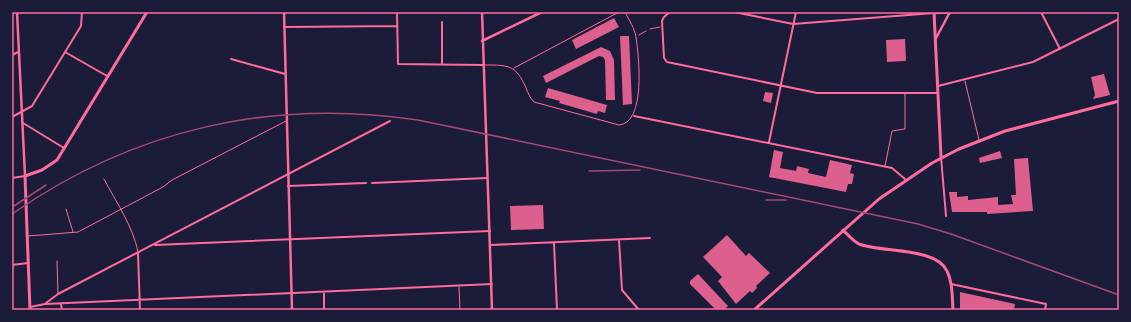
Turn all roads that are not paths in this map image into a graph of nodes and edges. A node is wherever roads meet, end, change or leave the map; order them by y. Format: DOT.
graph roads {
  1 [pos="17,12"];
  2 [pos="82,12"];
  3 [pos="147,12"];
  4 [pos="284,12"];
  5 [pos="397,12"];
  6 [pos="482,12"];
  7 [pos="542,12"];
  8 [pos="619,12"];
  9 [pos="625,12"];
  10 [pos="670,12"];
  11 [pos="734,12"];
  12 [pos="796,12"];
  13 [pos="950,12"];
  14 [pos="954,12"];
  15 [pos="1041,12"];
  16 [pos="934,13"];
  17 [pos="1119,19"];
  18 [pos="442,22"];
  19 [pos="793,24"];
  20 [pos="397,26"];
  21 [pos="284,27"];
  22 [pos="935,40"];
  23 [pos="482,41"];
  24 [pos="1060,49"];
  25 [pos="18,52"];
  26 [pos="65,52"];
  27 [pos="12,55"];
  28 [pos="231,59"];
  29 [pos="442,64"];
  30 [pos="483,65"];
  31 [pos="514,68"];
  32 [pos="285,74"];
  33 [pos="107,76"];
  34 [pos="965,80"];
  35 [pos="781,86"];
  36 [pos="937,86"];
  37 [pos="937,93"];
  38 [pos="905,94"];
  39 [pos="1119,102"];
  40 [pos="21,112"];
  41 [pos="634,116"];
  42 [pos="12,117"];
  43 [pos="286,121"];
  44 [pos="390,121"];
  45 [pos="22,122"];
  46 [pos="979,140"];
  47 [pos="769,142"];
  48 [pos="64,148"];
  49 [pos="941,157"];
  50 [pos="885,167"];
  51 [pos="288,174"];
  52 [pos="25,176"];
  53 [pos="12,178"];
  54 [pos="487,178"];
  55 [pos="104,179"];
  56 [pos="905,179"];
  57 [pos="372,183"];
  58 [pos="366,184"];
  59 [pos="288,186"];
  60 [pos="66,209"];
  61 [pos="121,210"];
  62 [pos="946,216"];
  63 [pos="843,230"];
  64 [pos="490,231"];
  65 [pos="74,233"];
  66 [pos="27,236"];
  67 [pos="650,238"];
  68 [pos="290,239"];
  69 [pos="619,240"];
  70 [pos="554,243"];
  71 [pos="153,245"];
  72 [pos="490,245"];
  73 [pos="138,253"];
  74 [pos="57,261"];
  75 [pos="28,263"];
  76 [pos="12,265"];
  77 [pos="492,284"];
  78 [pos="951,284"];
  79 [pos="459,285"];
  80 [pos="324,292"];
  81 [pos="58,294"];
  82 [pos="291,294"];
  83 [pos="140,300"];
  84 [pos="45,304"];
  85 [pos="61,304"];
  86 [pos="30,308"];
  87 [pos="62,310"];
  88 [pos="140,310"];
  89 [pos="292,310"];
  90 [pos="324,310"];
  91 [pos="460,310"];
  92 [pos="492,310"];
  93 [pos="557,310"];
  94 [pos="638,310"];
  95 [pos="755,310"];
  96 [pos="953,310"];
  97 [pos="1045,310"];
  1 -- 25 [label="street"];
  2 -- 26 [label="street"];
  3 -- 33 [label="main road"];
  4 -- 21 [label="street"];
  5 -- 20 [label="street"];
  6 -- 23 [label="street"];
  7 -- 23 [label="street"];
  8 -- 31 [label="lane"];
  9 -- 41 [label="lane"];
  10 -- 35 [label="street"];
  11 -- 19 [label="street"];
  12 -- 19 [label="street"];
  13 -- 14 [label="street"];
  13 -- 16 [label="street"];
  13 -- 22 [label="street"];
  15 -- 24 [label="street"];
  16 -- 19 [label="street"];
  16 -- 22 [label="main road"];
  17 -- 24 [label="street"];
  18 -- 29 [label="street"];
  19 -- 35 [label="street"];
  20 -- 21 [label="street"];
  20 -- 29 [label="street"];
  21 -- 32 [label="street"];
  22 -- 36 [label="main road"];
  23 -- 30 [label="street"];
  24 -- 34 [label="street"];
  25 -- 27 [label="street"];
  25 -- 40 [label="street"];
  26 -- 33 [label="street"];
  26 -- 40 [label="street"];
  28 -- 32 [label="street"];
  29 -- 30 [label="street"];
  30 -- 31 [label="lane"];
  30 -- 54 [label="street"];
  31 -- 41 [label="lane"];
  32 -- 43 [label="street"];
  33 -- 48 [label="main road"];
  34 -- 36 [label="street"];
  34 -- 46 [label="lane"];
  35 -- 38 [label="street"];
  35 -- 47 [label="street"];
  36 -- 37 [label="main road"];
  37 -- 38 [label="street"];
  37 -- 49 [label="main road"];
  38 -- 50 [label="lane"];
  39 -- 46 [label="main road"];
  40 -- 42 [label="street"];
  40 -- 45 [label="street"];
  41 -- 47 [label="street"];
  43 -- 51 [label="street"];
  43 -- 61 [label="lane"];
  44 -- 51 [label="street"];
  45 -- 48 [label="street"];
  45 -- 52 [label="street"];
  46 -- 49 [label="main road"];
  47 -- 50 [label="street"];
  48 -- 52 [label="main road"];
  49 -- 56 [label="main road"];
  49 -- 62 [label="street"];
  50 -- 56 [label="street"];
  51 -- 59 [label="street"];
  51 -- 71 [label="street"];
  52 -- 53 [label="street"];
  52 -- 66 [label="main road"];
  54 -- 57 [label="street"];
  54 -- 64 [label="street"];
  55 -- 61 [label="lane"];
  56 -- 63 [label="main road"];
  58 -- 59 [label="street"];
  59 -- 68 [label="street"];
  60 -- 65 [label="lane"];
  61 -- 65 [label="lane"];
  61 -- 73 [label="lane"];
  63 -- 78 [label="main road"];
  63 -- 95 [label="main road"];
  64 -- 68 [label="street"];
  64 -- 72 [label="street"];
  65 -- 66 [label="lane"];
  66 -- 75 [label="main road"];
  67 -- 69 [label="street"];
  68 -- 71 [label="street"];
  68 -- 82 [label="street"];
  69 -- 70 [label="street"];
  69 -- 94 [label="street"];
  70 -- 72 [label="street"];
  70 -- 93 [label="street"];
  71 -- 73 [label="street"];
  72 -- 77 [label="street"];
  73 -- 81 [label="street"];
  73 -- 83 [label="street"];
  74 -- 81 [label="lane"];
  75 -- 76 [label="street"];
  75 -- 86 [label="main road"];
  77 -- 79 [label="street"];
  77 -- 92 [label="street"];
  78 -- 96 [label="main road"];
  78 -- 97 [label="street"];
  79 -- 80 [label="street"];
  79 -- 91 [label="lane"];
  80 -- 82 [label="street"];
  80 -- 90 [label="street"];
  81 -- 84 [label="street"];
  82 -- 83 [label="street"];
  82 -- 89 [label="street"];
  83 -- 85 [label="street"];
  83 -- 88 [label="street"];
  84 -- 85 [label="street"];
  84 -- 86 [label="street"];
  85 -- 87 [label="street"];
}
